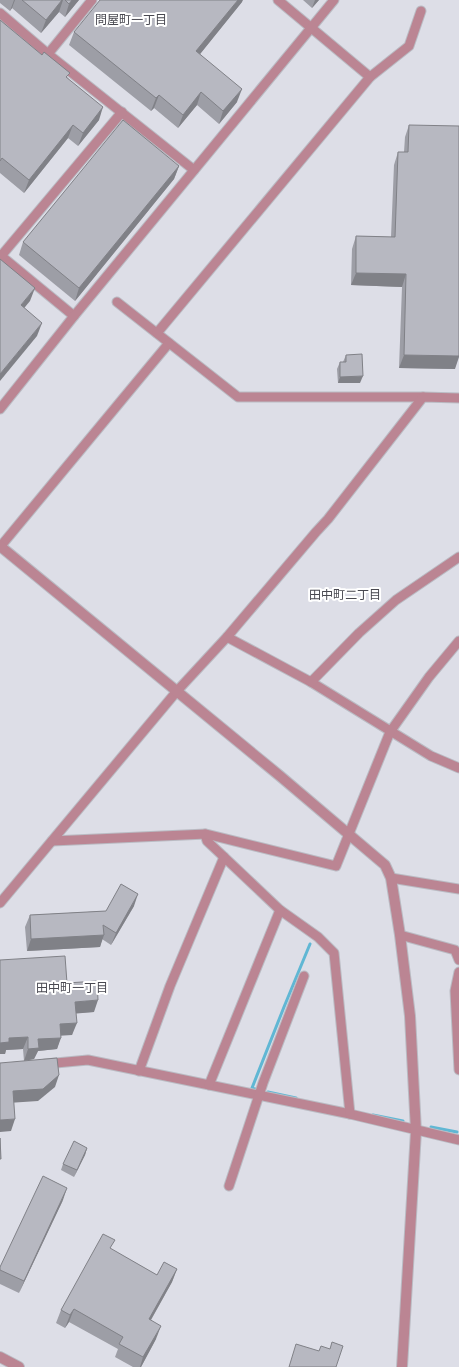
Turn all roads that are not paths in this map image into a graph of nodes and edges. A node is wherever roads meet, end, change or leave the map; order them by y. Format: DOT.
graph roads {
  1 [pos="92,0"];
  2 [pos="278,0"];
  3 [pos="334,0"];
  4 [pos="421,11"];
  5 [pos="0,13"];
  6 [pos="311,27"];
  7 [pos="48,54"];
  8 [pos="370,77"];
  9 [pos="122,112"];
  10 [pos="194,170"];
  11 [pos="0,255"];
  12 [pos="117,302"];
  13 [pos="74,316"];
  14 [pos="157,333"];
  15 [pos="169,343"];
  16 [pos="423,397"];
  17 [pos="459,398"];
  18 [pos="0,409"];
  19 [pos="0,547"];
  20 [pos="459,557"];
  21 [pos="227,637"];
  22 [pos="459,641"];
  23 [pos="311,682"];
  24 [pos="177,691"];
  25 [pos="390,732"];
  26 [pos="459,768"];
  27 [pos="205,834"];
  28 [pos="349,834"];
  29 [pos="52,842"];
  30 [pos="224,857"];
  31 [pos="391,878"];
  32 [pos="459,889"];
  33 [pos="0,903"];
  34 [pos="280,910"];
  35 [pos="400,935"];
  36 [pos="459,960"];
  37 [pos="304,976"];
  38 [pos="459,976"];
  39 [pos="37,1065"];
  40 [pos="459,1070"];
  41 [pos="139,1071"];
  42 [pos="209,1085"];
  43 [pos="260,1096"];
  44 [pos="350,1114"];
  45 [pos="416,1131"];
  46 [pos="459,1140"];
  47 [pos="229,1186"];
  48 [pos="0,1357"];
  49 [pos="19,1367"];
  50 [pos="402,1367"];
  1 -- 7 [label="street"];
  2 -- 6 [label="street"];
  3 -- 6 [label="street"];
  4 -- 8 [label="street"];
  5 -- 7 [label="street"];
  6 -- 8 [label="street"];
  6 -- 10 [label="street"];
  7 -- 9 [label="street"];
  8 -- 14 [label="street"];
  9 -- 10 [label="street"];
  9 -- 11 [label="street"];
  10 -- 13 [label="street"];
  11 -- 13 [label="street"];
  12 -- 14 [label="street"];
  13 -- 18 [label="street"];
  14 -- 15 [label="street"];
  15 -- 16 [label="street"];
  15 -- 19 [label="street"];
  16 -- 17 [label="street"];
  16 -- 21 [label="street"];
  19 -- 24 [label="street"];
  20 -- 23 [label="street"];
  21 -- 23 [label="street"];
  21 -- 24 [label="street"];
  22 -- 25 [label="street"];
  23 -- 25 [label="street"];
  24 -- 28 [label="street"];
  24 -- 29 [label="street"];
  25 -- 26 [label="street"];
  25 -- 28 [label="street"];
  27 -- 28 [label="street"];
  27 -- 29 [label="street"];
  27 -- 30 [label="street"];
  28 -- 31 [label="street"];
  29 -- 33 [label="street"];
  30 -- 34 [label="street"];
  30 -- 41 [label="street"];
  31 -- 32 [label="street"];
  31 -- 35 [label="street"];
  34 -- 42 [label="street"];
  34 -- 44 [label="street"];
  35 -- 36 [label="street"];
  35 -- 45 [label="street"];
  37 -- 43 [label="street"];
  38 -- 40 [label="street"];
  39 -- 41 [label="street"];
  41 -- 42 [label="street"];
  42 -- 43 [label="street"];
  43 -- 44 [label="street"];
  43 -- 47 [label="street"];
  44 -- 45 [label="street"];
  45 -- 46 [label="street"];
  45 -- 50 [label="street"];
  48 -- 49 [label="street"];
}
